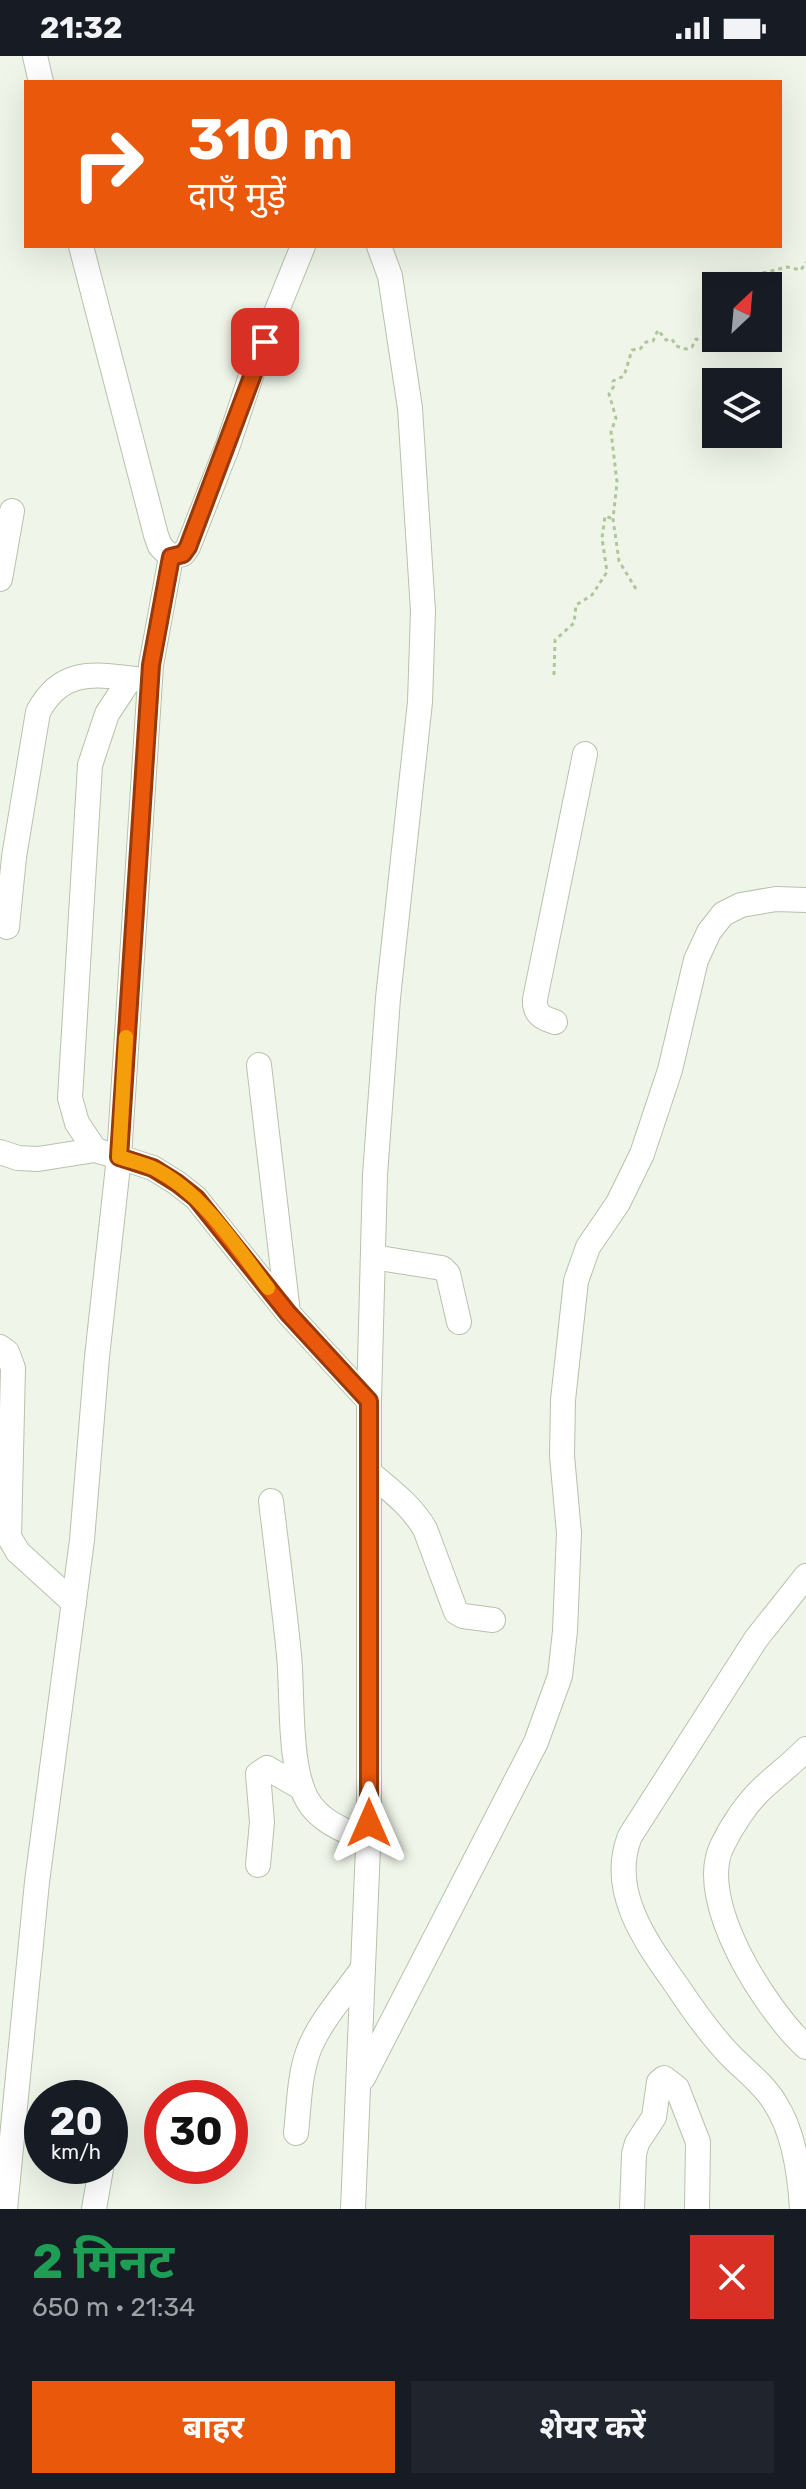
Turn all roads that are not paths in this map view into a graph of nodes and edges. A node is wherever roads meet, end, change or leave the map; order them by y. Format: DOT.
graph roads {
  1 [pos="35,56"];
  2 [pos="41,80"];
  3 [pos="82,248"];
  4 [pos="302,248"];
  5 [pos="380,248"];
  6 [pos="12,511"];
  7 [pos="171,557"];
  8 [pos="0,579"];
  9 [pos="140,680"];
  10 [pos="585,754"];
  11 [pos="806,900"];
  12 [pos="7,927"];
  13 [pos="555,1022"];
  14 [pos="259,1065"];
  15 [pos="95,1150"];
  16 [pos="0,1152"];
  17 [pos="119,1157"];
  18 [pos="373,1257"];
  19 [pos="288,1313"];
  20 [pos="459,1322"];
  21 [pos="0,1347"];
  22 [pos="369,1401"];
  23 [pos="369,1472"];
  24 [pos="271,1501"];
  25 [pos="806,1576"];
  26 [pos="74,1603"];
  27 [pos="493,1620"];
  28 [pos="806,1749"];
  29 [pos="302,1788"];
  30 [pos="368,1842"];
  31 [pos="258,1865"];
  32 [pos="363,1968"];
  33 [pos="806,2047"];
  34 [pos="358,2088"];
  35 [pos="296,2133"];
  36 [pos="98,2184"];
  37 [pos="5,2209"];
  38 [pos="94,2209"];
  39 [pos="353,2209"];
  40 [pos="632,2209"];
  41 [pos="697,2209"];
  42 [pos="802,2209"];
  1 -- 2 [label="street"];
  3 -- 7 [label="street"];
  4 -- 7 [label="street"];
  5 -- 18 [label="street"];
  6 -- 8 [label="street"];
  7 -- 9 [label="street"];
  9 -- 12 [label="street"];
  9 -- 15 [label="street"];
  9 -- 17 [label="street"];
  10 -- 13 [label="street"];
  11 -- 34 [label="street"];
  14 -- 19 [label="street"];
  15 -- 16 [label="street"];
  15 -- 17 [label="street"];
  17 -- 19 [label="street"];
  17 -- 26 [label="street"];
  18 -- 20 [label="street"];
  18 -- 22 [label="street"];
  19 -- 22 [label="street"];
  21 -- 26 [label="street"];
  22 -- 23 [label="street"];
  23 -- 27 [label="street"];
  23 -- 30 [label="street"];
  24 -- 29 [label="street"];
  25 -- 42 [label="street"];
  26 -- 37 [label="street"];
  28 -- 33 [label="street"];
  29 -- 30 [label="street"];
  29 -- 31 [label="street"];
  30 -- 32 [label="street"];
  32 -- 34 [label="street"];
  32 -- 35 [label="street"];
  34 -- 39 [label="street"];
  36 -- 38 [label="street"];
  40 -- 41 [label="street"];
}
